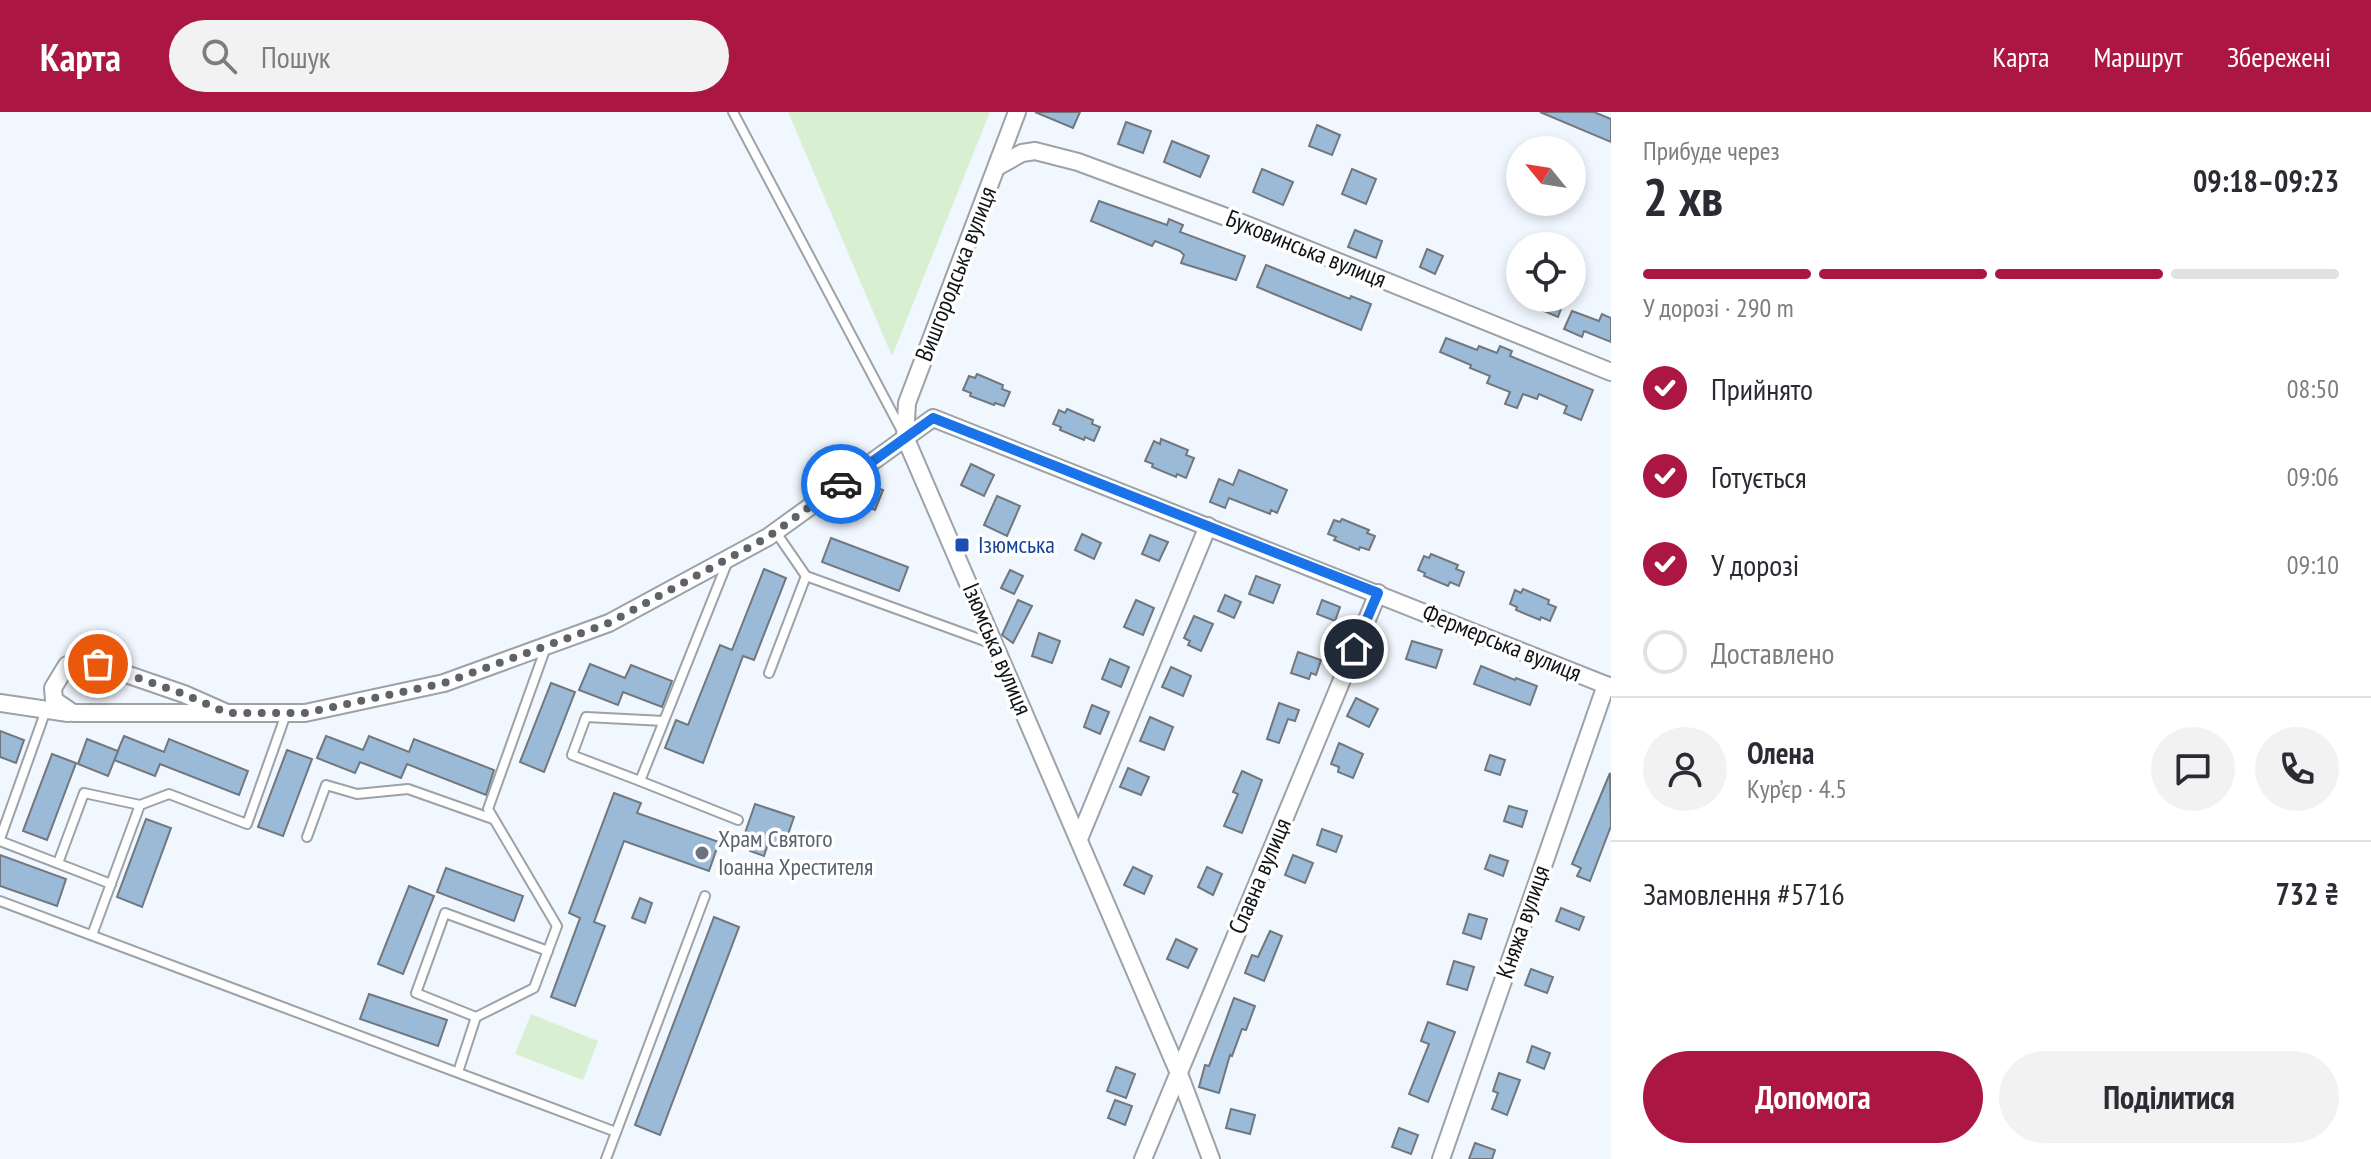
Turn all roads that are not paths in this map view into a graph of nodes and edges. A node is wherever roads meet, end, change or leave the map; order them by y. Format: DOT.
graph roads {
  1 [pos="733,112"];
  2 [pos="1017,112"];
  3 [pos="997,167"];
  4 [pos="1611,372"];
  5 [pos="905,437"];
  6 [pos="1208,526"];
  7 [pos="775,531"];
  8 [pos="729,558"];
  9 [pos="806,576"];
  10 [pos="1378,593"];
  11 [pos="994,644"];
  12 [pos="546,646"];
  13 [pos="769,673"];
  14 [pos="1608,686"];
  15 [pos="0,703"];
  16 [pos="46,710"];
  17 [pos="73,713"];
  18 [pos="227,713"];
  19 [pos="286,713"];
  20 [pos="664,721"];
  21 [pos="640,781"];
  22 [pos="140,805"];
  23 [pos="494,819"];
  24 [pos="738,820"];
  25 [pos="307,837"];
  26 [pos="1079,839"];
  27 [pos="0,840"];
  28 [pos="58,863"];
  29 [pos="111,884"];
  30 [pos="705,896"];
  31 [pos="0,901"];
  32 [pos="92,935"];
  33 [pos="548,951"];
  34 [pos="476,1017"];
  35 [pos="1178,1071"];
  36 [pos="458,1072"];
  37 [pos="616,1132"];
  38 [pos="606,1159"];
  39 [pos="1143,1159"];
  40 [pos="1211,1159"];
  41 [pos="1441,1159"];
  1 -- 5 [label="lane"];
  2 -- 3 [label="street, Вишгородська вулиця"];
  3 -- 4 [label="street, Буковинська вулиця"];
  3 -- 5 [label="street, Вишгородська вулиця"];
  5 -- 6 [label="street, Фермерська вулиця"];
  5 -- 7 [label="street"];
  5 -- 11 [label="street, Ізюмська вулиця"];
  6 -- 10 [label="street, Фермерська вулиця"];
  6 -- 26 [label="street"];
  7 -- 8 [label="street"];
  7 -- 9 [label="lane"];
  8 -- 12 [label="street"];
  8 -- 20 [label="lane"];
  9 -- 11 [label="lane"];
  9 -- 13 [label="lane"];
  10 -- 14 [label="street, Фермерська вулиця"];
  10 -- 35 [label="street, Славна вулиця"];
  11 -- 26 [label="street, Ізюмська вулиця"];
  12 -- 19 [label="street"];
  12 -- 23 [label="lane"];
  14 -- 41 [label="street, Княжа вулиця"];
  15 -- 16 [label="street"];
  16 -- 17 [label="street"];
  16 -- 27 [label="lane"];
  17 -- 18 [label="street"];
  17 -- 18 [label="street"];
  18 -- 19 [label="street"];
  19 -- 22 [label="lane"];
  20 -- 21 [label="lane"];
  20 -- 21 [label="lane"];
  21 -- 24 [label="lane"];
  22 -- 28 [label="lane"];
  22 -- 29 [label="lane"];
  23 -- 25 [label="lane"];
  23 -- 33 [label="lane"];
  26 -- 35 [label="street, Ізюмська вулиця"];
  27 -- 28 [label="lane"];
  28 -- 29 [label="lane"];
  29 -- 32 [label="lane"];
  30 -- 37 [label="lane"];
  31 -- 32 [label="lane"];
  32 -- 36 [label="lane"];
  33 -- 34 [label="lane"];
  33 -- 34 [label="lane"];
  34 -- 36 [label="lane"];
  35 -- 39 [label="street, Славна вулиця"];
  35 -- 40 [label="street, Ізюмська вулиця"];
  36 -- 37 [label="lane"];
  37 -- 38 [label="lane"];
}
